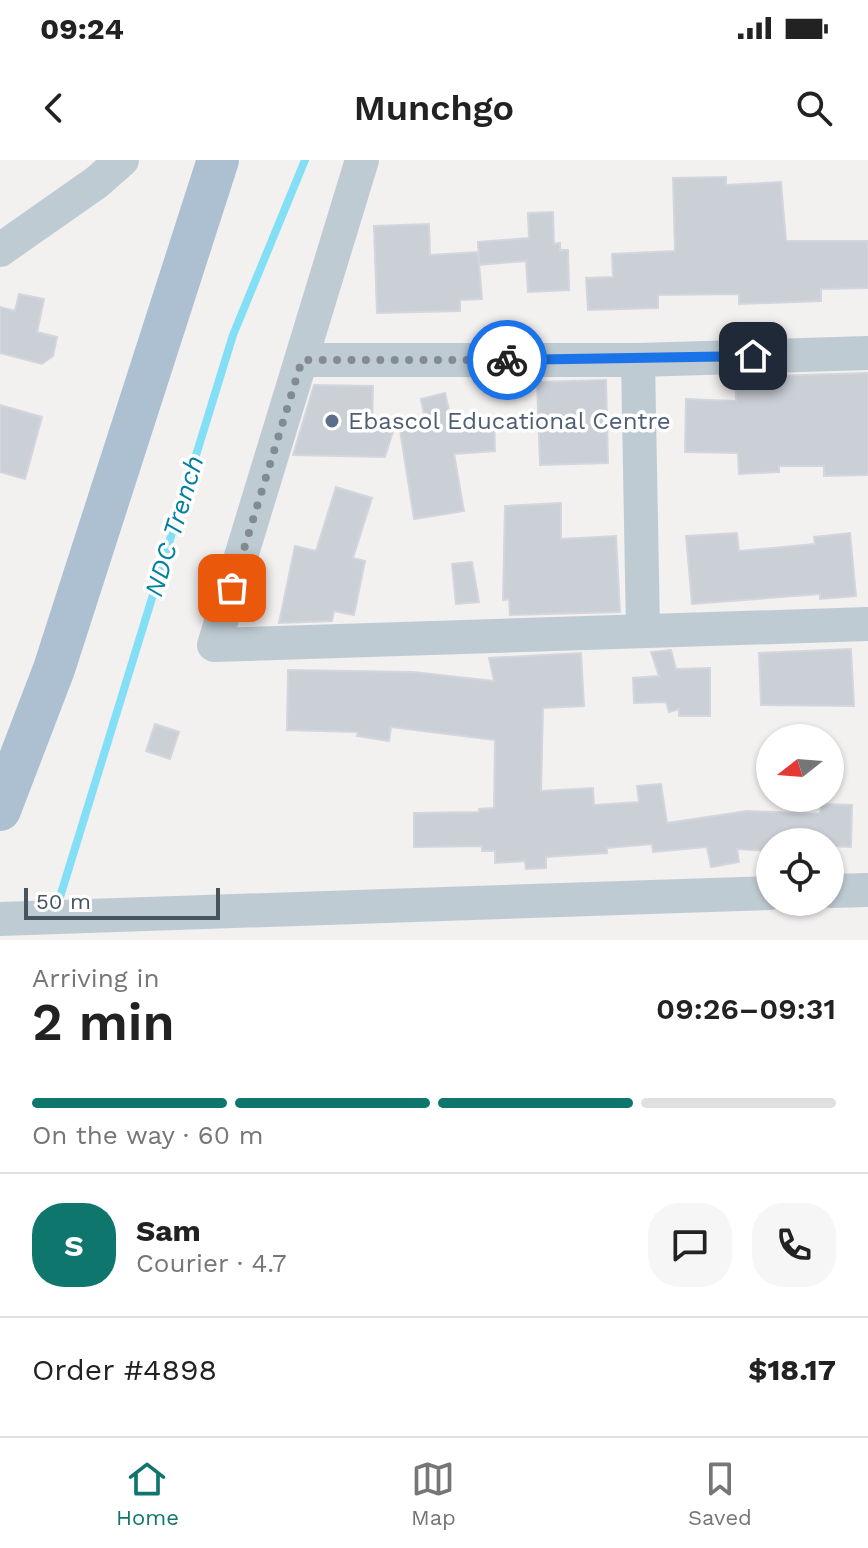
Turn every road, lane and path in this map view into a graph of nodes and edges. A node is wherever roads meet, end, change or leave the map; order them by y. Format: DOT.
graph roads {
  1 [pos="122,160"];
  2 [pos="218,160"];
  3 [pos="362,160"];
  4 [pos="0,250"];
  5 [pos="868,353"];
  6 [pos="302,360"];
  7 [pos="638,360"];
  8 [pos="868,624"];
  9 [pos="643,630"];
  10 [pos="0,810"];
  11 [pos="868,890"];
  12 [pos="844,891"];
  13 [pos="756,893"];
  14 [pos="0,919"];
  1 -- 4 [label="street"];
  2 -- 10 [label="main road"];
  3 -- 6 [label="street"];
  5 -- 7 [label="street"];
  6 -- 7 [label="street"];
  6 -- 9 [label="street"];
  7 -- 9 [label="street"];
  8 -- 9 [label="street"];
  11 -- 12 [label="street"];
  13 -- 14 [label="street"];
}
